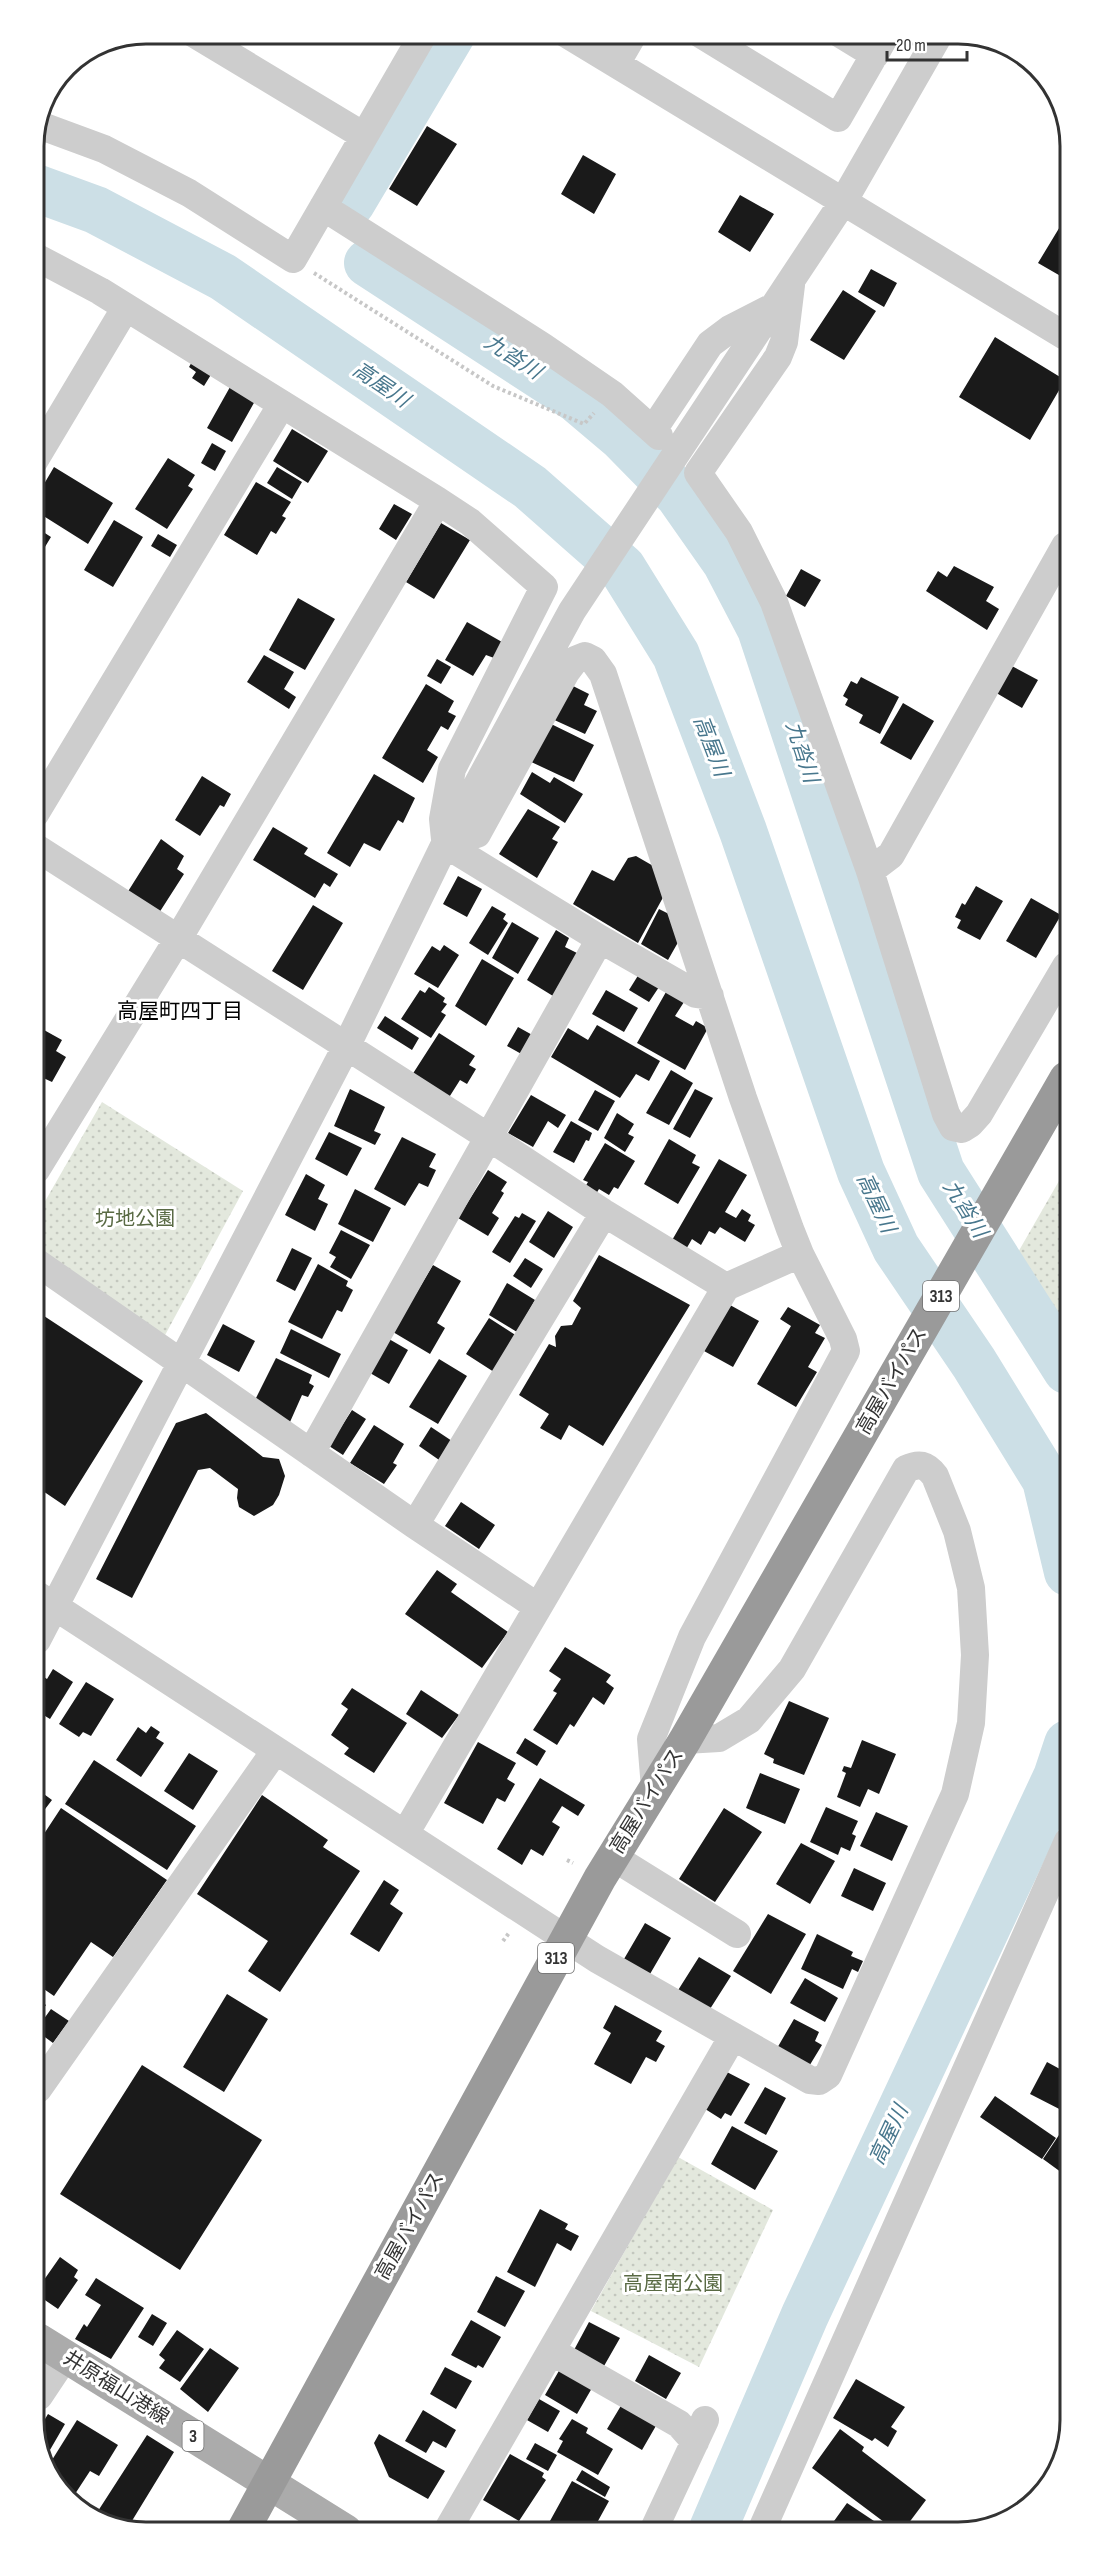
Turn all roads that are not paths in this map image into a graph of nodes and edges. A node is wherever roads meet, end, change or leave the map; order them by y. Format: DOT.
graph roads {
  1 [pos="211,44"];
  2 [pos="418,44"];
  3 [pos="583,44"];
  4 [pos="628,44"];
  5 [pos="717,44"];
  6 [pos="881,44"];
  7 [pos="884,44"];
  8 [pos="934,44"];
  9 [pos="616,64"];
  10 [pos="922,65"];
  11 [pos="46,127"];
  12 [pos="364,136"];
  13 [pos="843,202"];
  14 [pos="323,207"];
  15 [pos="44,262"];
  16 [pos="792,277"];
  17 [pos="126,307"];
  18 [pos="1060,333"];
  19 [pos="282,404"];
  20 [pos="44,444"];
  21 [pos="674,453"];
  22 [pos="438,501"];
  23 [pos="1060,555"];
  24 [pos="44,799"];
  25 [pos="446,844"];
  26 [pos="44,854"];
  27 [pos="870,871"];
  28 [pos="178,939"];
  29 [pos="600,939"];
  30 [pos="1060,976"];
  31 [pos="710,996"];
  32 [pos="346,1047"];
  33 [pos="1060,1089"];
  34 [pos="490,1138"];
  35 [pos="44,1157"];
  36 [pos="604,1214"];
  37 [pos="800,1254"];
  38 [pos="44,1268"];
  39 [pos="726,1287"];
  40 [pos="180,1363"];
  41 [pos="311,1453"];
  42 [pos="415,1525"];
  43 [pos="46,1600"];
  44 [pos="538,1607"];
  45 [pos="685,1740"];
  46 [pos="275,1751"];
  47 [pos="655,1788"];
  48 [pos="405,1834"];
  49 [pos="613,1857"];
  50 [pos="1060,1859"];
  51 [pos="737,1934"];
  52 [pos="567,1938"];
  53 [pos="733,2036"];
  54 [pos="44,2080"];
  55 [pos="52,2348"];
  56 [pos="551,2351"];
  57 [pos="44,2378"];
  58 [pos="270,2482"];
  59 [pos="248,2522"];
  60 [pos="332,2522"];
  61 [pos="452,2522"];
  62 [pos="657,2522"];
  63 [pos="765,2522"];
  1 -- 12 [label="street"];
  2 -- 12 [label="street"];
  3 -- 9 [label="street"];
  4 -- 9 [label="street"];
  5 -- 6 [label="street"];
  7 -- 10 [label="street"];
  8 -- 10 [label="street"];
  9 -- 13 [label="street"];
  10 -- 13 [label="street"];
  11 -- 14 [label="street"];
  12 -- 14 [label="street"];
  13 -- 16 [label="street"];
  13 -- 18 [label="street"];
  14 -- 21 [label="street"];
  15 -- 17 [label="street"];
  16 -- 21 [label="street"];
  16 -- 21 [label="street"];
  17 -- 19 [label="street"];
  17 -- 20 [label="street"];
  19 -- 22 [label="street"];
  19 -- 24 [label="street"];
  21 -- 25 [label="street"];
  21 -- 27 [label="street"];
  22 -- 25 [label="street"];
  22 -- 28 [label="street"];
  23 -- 27 [label="street"];
  25 -- 29 [label="street"];
  25 -- 31 [label="street"];
  25 -- 32 [label="street"];
  26 -- 28 [label="street"];
  27 -- 30 [label="street"];
  28 -- 32 [label="street"];
  28 -- 35 [label="street"];
  29 -- 31 [label="street"];
  29 -- 34 [label="street"];
  31 -- 37 [label="street"];
  32 -- 34 [label="street"];
  32 -- 40 [label="street"];
  33 -- 45 [label="highway, 高屋バイパス / 313"];
  34 -- 36 [label="street"];
  34 -- 41 [label="street"];
  36 -- 39 [label="street"];
  36 -- 42 [label="street"];
  37 -- 39 [label="street"];
  37 -- 47 [label="street"];
  38 -- 40 [label="street"];
  39 -- 44 [label="street"];
  40 -- 41 [label="street"];
  40 -- 43 [label="street"];
  41 -- 42 [label="street"];
  42 -- 44 [label="street"];
  43 -- 46 [label="street"];
  44 -- 48 [label="street"];
  45 -- 47 [label="highway, 高屋バイパス / 313"];
  45 -- 53 [label="street"];
  46 -- 48 [label="street"];
  46 -- 54 [label="street"];
  47 -- 49 [label="highway, 高屋バイパス / 313"];
  48 -- 52 [label="street"];
  49 -- 51 [label="street"];
  49 -- 52 [label="highway, 高屋バイパス / 313"];
  50 -- 63 [label="street"];
  52 -- 53 [label="street"];
  52 -- 58 [label="highway, 高屋バイパス / 313"];
  53 -- 56 [label="street"];
  55 -- 57 [label="street"];
  55 -- 58 [label="main road, 井原福山港線 / 3"];
  56 -- 61 [label="street"];
  56 -- 62 [label="street"];
  58 -- 59 [label="highway, 高屋バイパス / 313"];
  58 -- 60 [label="main road, 井原福山港線 / 3"];
}
